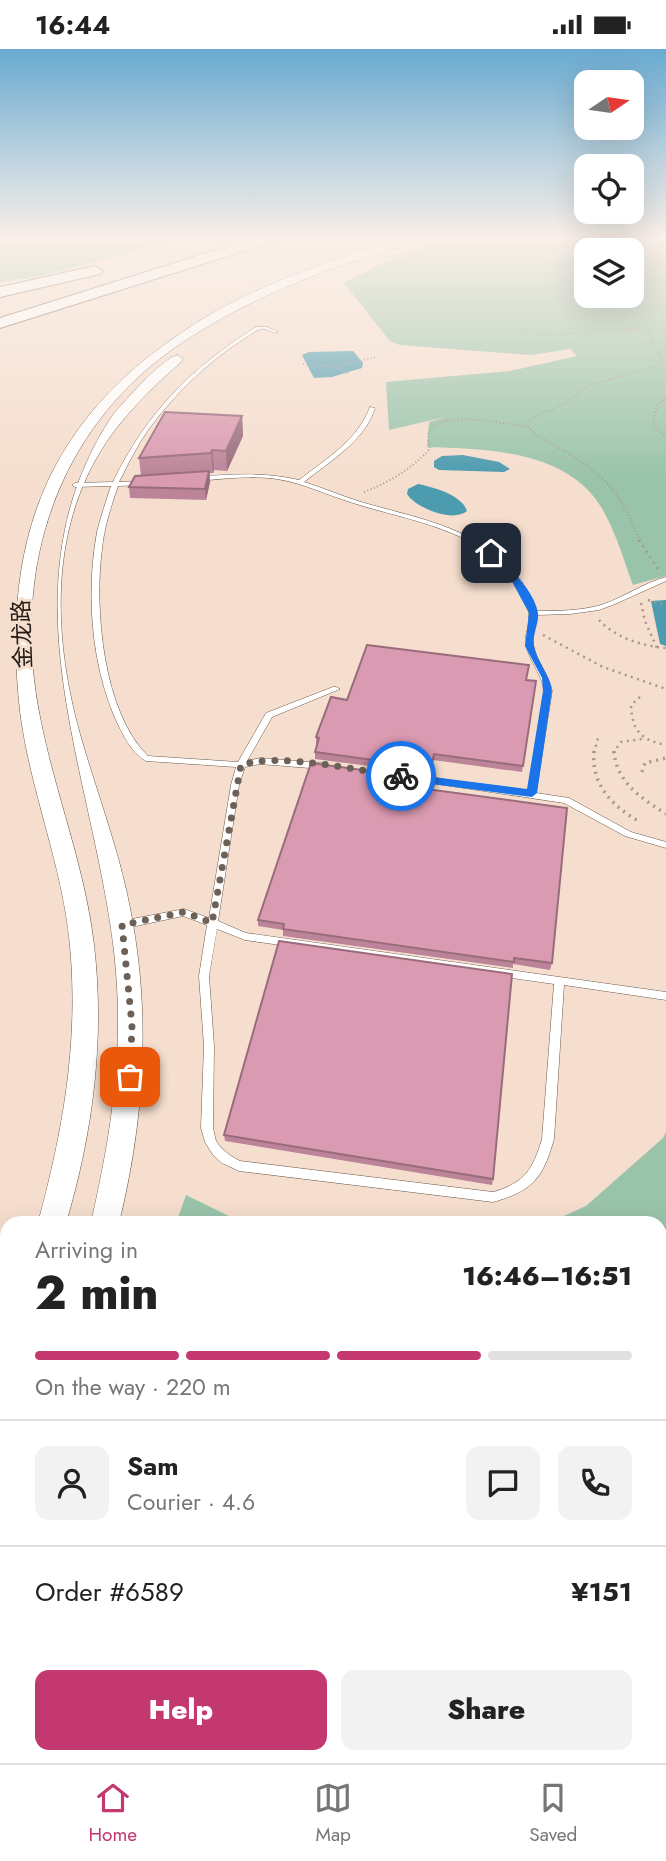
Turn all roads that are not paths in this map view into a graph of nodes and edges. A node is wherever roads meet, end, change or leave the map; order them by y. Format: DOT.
graph roads {
  1 [pos="37,319"];
  2 [pos="211,319"];
  3 [pos="238,319"];
  4 [pos="276,332"];
  5 [pos="0,333"];
  6 [pos="372,408"];
  7 [pos="183,480"];
  8 [pos="155,482"];
  9 [pos="299,482"];
  10 [pos="75,485"];
  11 [pos="116,485"];
  12 [pos="666,579"];
  13 [pos="533,613"];
  14 [pos="336,689"];
  15 [pos="241,765"];
  16 [pos="332,767"];
  17 [pos="412,778"];
  18 [pos="532,793"];
  19 [pos="666,845"];
  20 [pos="212,923"];
  21 [pos="122,925"];
  22 [pos="559,980"];
  23 [pos="666,996"];
  24 [pos="54,1216"];
  25 [pos="106,1216"];
  1 -- 5 [label="highway"];
  2 -- 24 [label="street, 金龙路"];
  3 -- 10 [label="street, 金龙路"];
  4 -- 11 [label="lane"];
  6 -- 9 [label="lane"];
  7 -- 9 [label="lane"];
  8 -- 11 [label="lane"];
  9 -- 13 [label="lane"];
  10 -- 11 [label="lane"];
  10 -- 21 [label="street, 金龙路"];
  11 -- 15 [label="lane"];
  12 -- 13 [label="lane"];
  13 -- 18 [label="lane"];
  14 -- 15 [label="lane"];
  15 -- 16 [label="lane"];
  15 -- 20 [label="lane"];
  17 -- 18 [label="lane"];
  18 -- 19 [label="lane"];
  20 -- 21 [label="lane"];
  20 -- 22 [label="lane"];
  20 -- 22 [label="lane"];
  21 -- 25 [label="street, 金龙路"];
  22 -- 23 [label="lane"];
}
